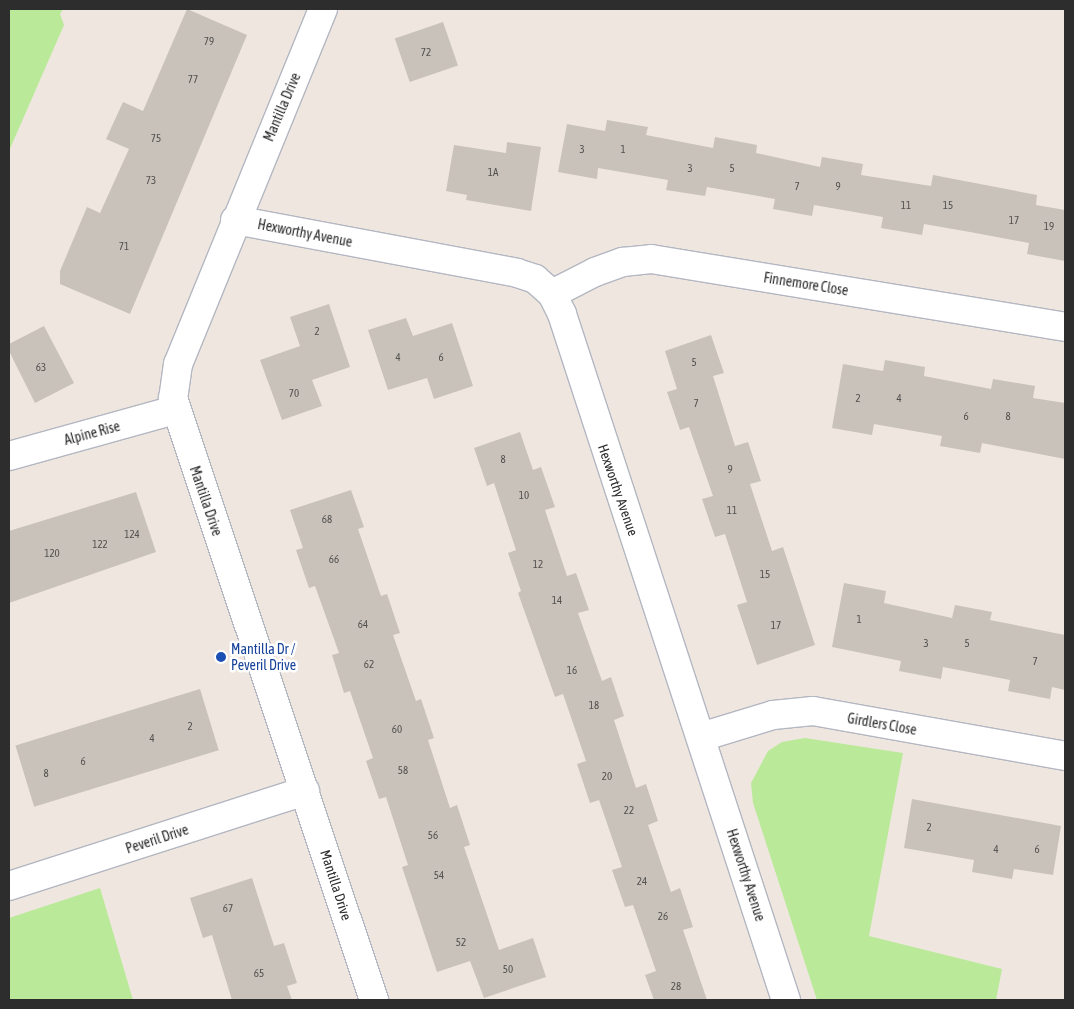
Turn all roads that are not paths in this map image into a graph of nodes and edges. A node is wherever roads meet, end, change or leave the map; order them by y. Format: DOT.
graph roads {
  1 [pos="323,9"];
  2 [pos="234,220"];
  3 [pos="552,294"];
  4 [pos="1065,327"];
  5 [pos="175,410"];
  6 [pos="9,456"];
  7 [pos="702,737"];
  8 [pos="1065,756"];
  9 [pos="305,792"];
  10 [pos="9,886"];
  11 [pos="374,1000"];
  12 [pos="786,1000"];
  1 -- 2 [label="street, Mantilla Drive"];
  2 -- 3 [label="street, Hexworthy Avenue"];
  2 -- 5 [label="street, Mantilla Drive"];
  3 -- 4 [label="street, Finnemore Close"];
  3 -- 7 [label="street, Hexworthy Avenue"];
  5 -- 6 [label="street, Alpine Rise"];
  5 -- 9 [label="street, Mantilla Drive"];
  7 -- 8 [label="street, Girdlers Close"];
  7 -- 12 [label="street, Hexworthy Avenue"];
  9 -- 10 [label="street, Peveril Drive"];
  9 -- 11 [label="street, Mantilla Drive"];
}
